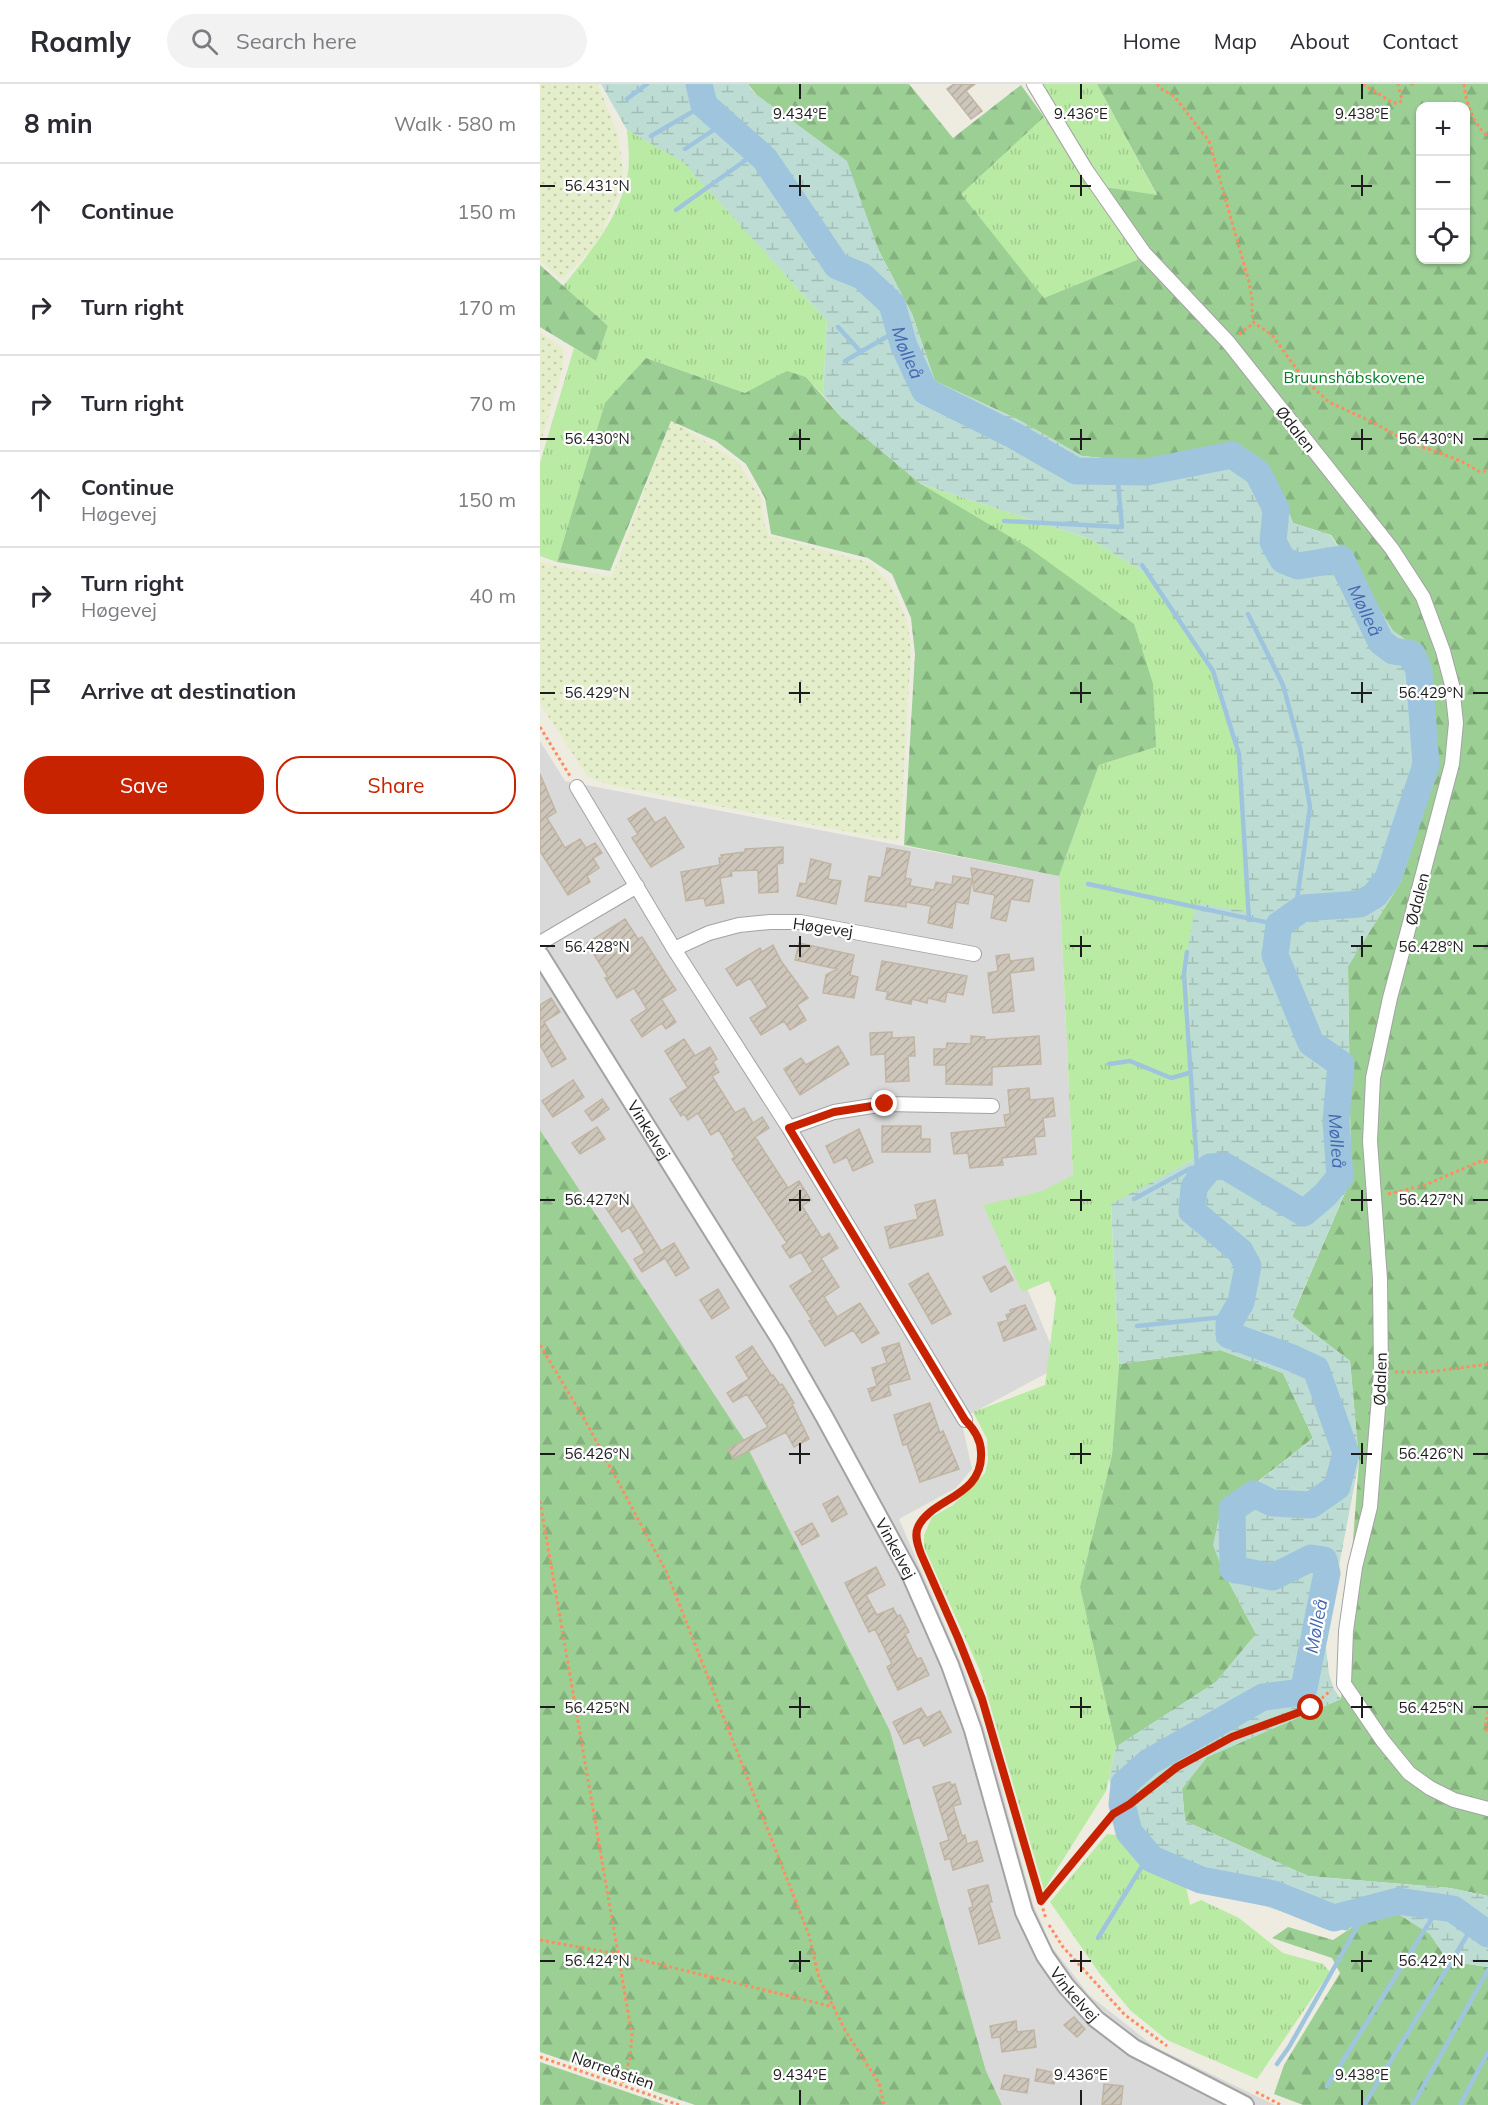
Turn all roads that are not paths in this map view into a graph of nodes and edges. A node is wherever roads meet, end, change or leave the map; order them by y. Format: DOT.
graph roads {
  1 [pos="1034,84"];
  2 [pos="577,787"];
  3 [pos="637,886"];
  4 [pos="540,943"];
  5 [pos="674,948"];
  6 [pos="974,954"];
  7 [pos="540,956"];
  8 [pos="992,1106"];
  9 [pos="789,1128"];
  10 [pos="965,1420"];
  11 [pos="1488,1809"];
  12 [pos="1247,2097"];
  1 -- 11 [label="street, Ødalen"];
  2 -- 3 [label="street"];
  3 -- 4 [label="street"];
  3 -- 5 [label="street"];
  5 -- 6 [label="street, Høgevej"];
  5 -- 9 [label="street"];
  7 -- 12 [label="street, Vinkelvej"];
  8 -- 9 [label="street"];
  9 -- 10 [label="street"];
}
